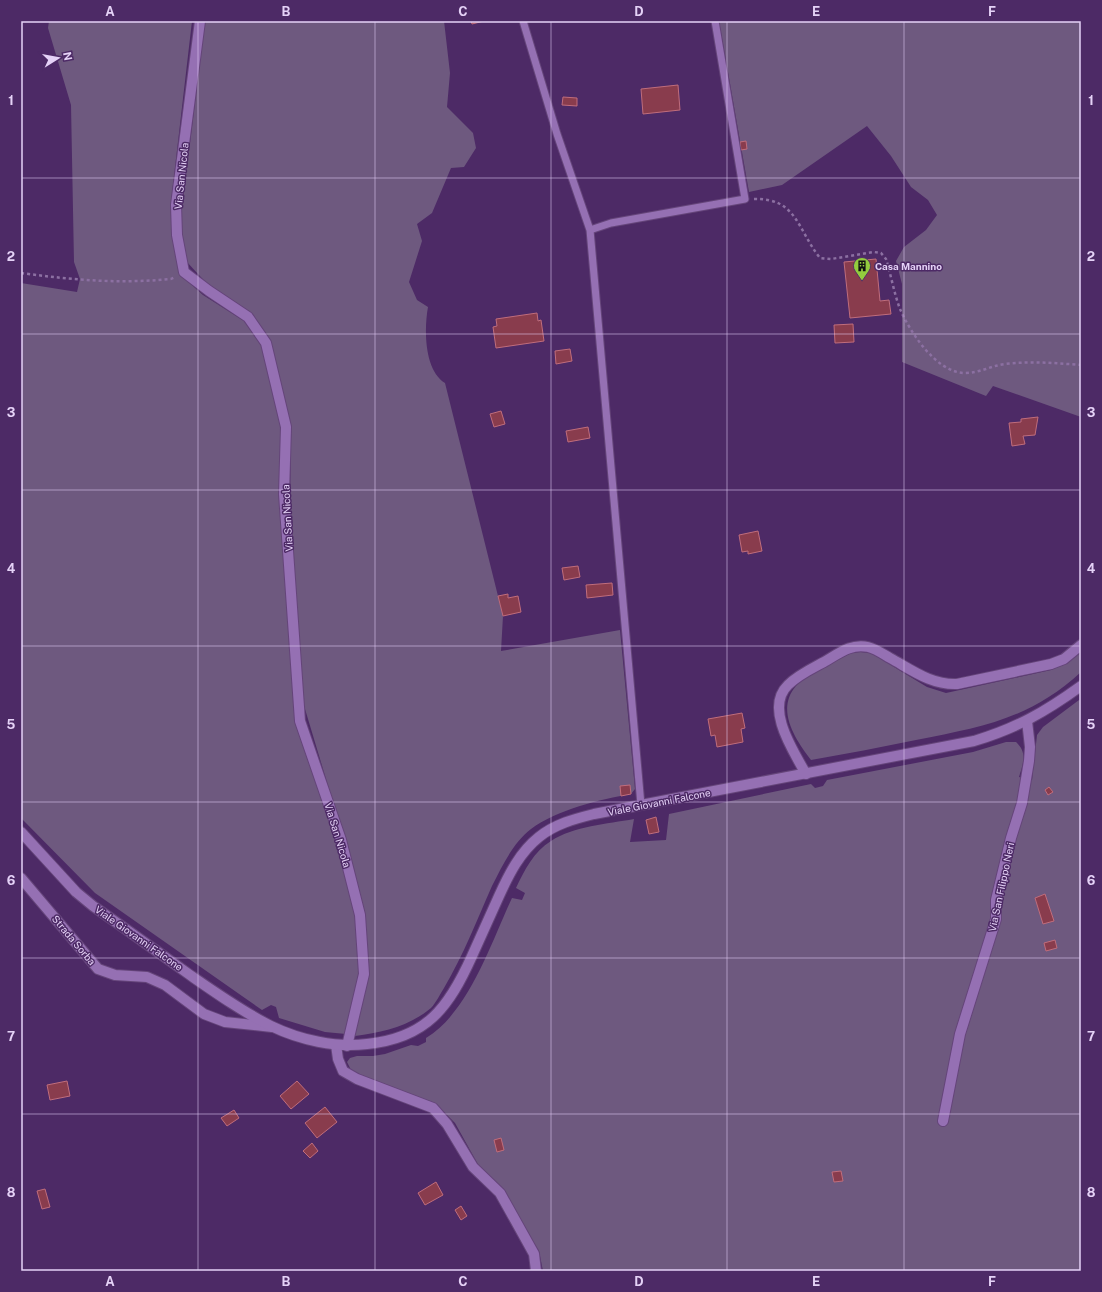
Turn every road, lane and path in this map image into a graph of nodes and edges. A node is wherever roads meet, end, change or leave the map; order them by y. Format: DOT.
graph roads {
  1 [pos="200,21"];
  2 [pos="524,21"];
  3 [pos="715,21"];
  4 [pos="745,199"];
  5 [pos="590,230"];
  6 [pos="184,272"];
  7 [pos="21,273"];
  8 [pos="1081,365"];
  9 [pos="1081,645"];
  10 [pos="1081,686"];
  11 [pos="1027,721"];
  12 [pos="806,774"];
  13 [pos="641,806"];
  14 [pos="21,832"];
  15 [pos="21,878"];
  16 [pos="272,1027"];
  17 [pos="336,1045"];
  18 [pos="347,1046"];
  19 [pos="943,1121"];
  20 [pos="536,1271"];
  1 -- 6 [label="street, Via San Nicola"];
  2 -- 5 [label="lane"];
  3 -- 4 [label="lane"];
  4 -- 5 [label="lane"];
  4 -- 8 [label="path"];
  5 -- 13 [label="lane"];
  6 -- 7 [label="path"];
  6 -- 18 [label="street, Via San Nicola"];
  9 -- 12 [label="street"];
  10 -- 11 [label="street, Viale Giovanni Falcone"];
  11 -- 12 [label="street, Viale Giovanni Falcone"];
  11 -- 19 [label="street, Via San Filippo Neri"];
  12 -- 13 [label="street, Viale Giovanni Falcone"];
  13 -- 18 [label="street, Viale Giovanni Falcone"];
  14 -- 16 [label="street, Viale Giovanni Falcone"];
  15 -- 16 [label="street, Strada Sorba"];
  16 -- 17 [label="street, Viale Giovanni Falcone"];
  17 -- 18 [label="street, Viale Giovanni Falcone"];
  17 -- 20 [label="street"];
}
